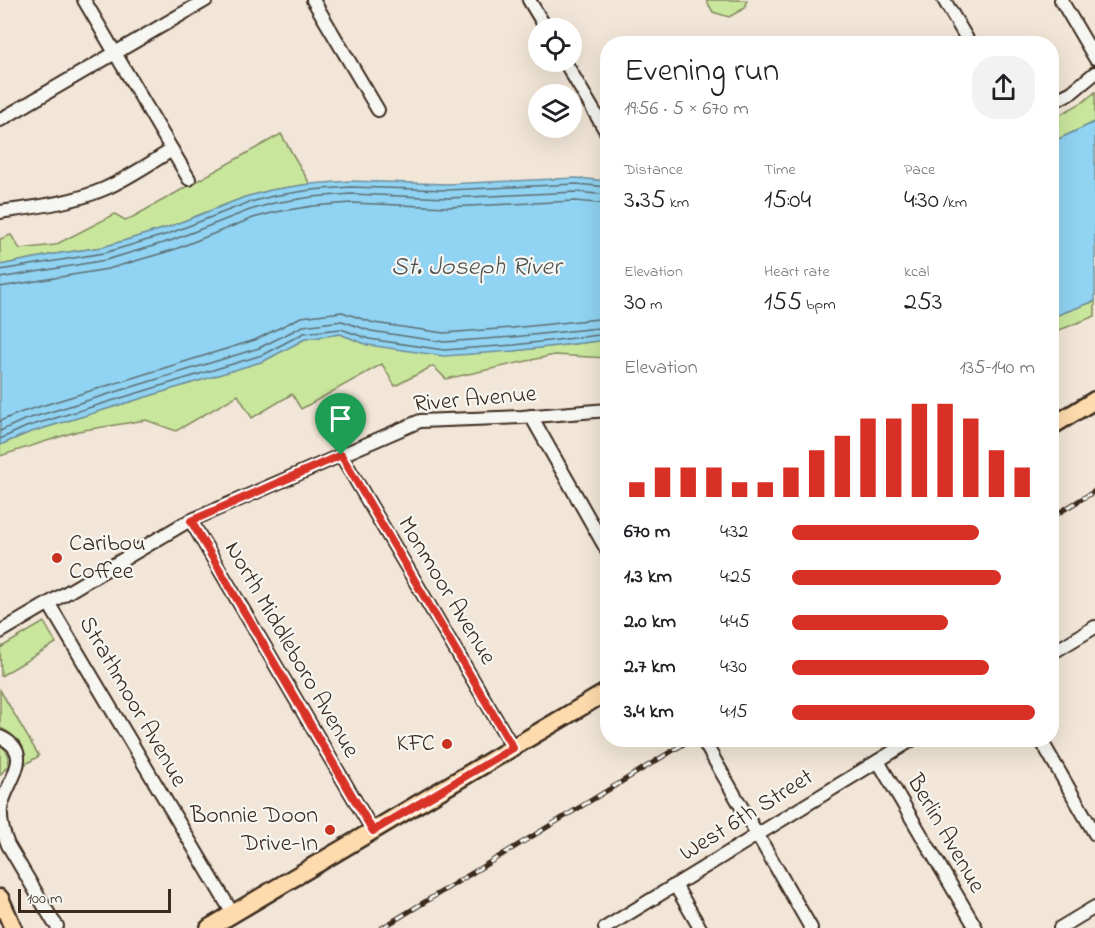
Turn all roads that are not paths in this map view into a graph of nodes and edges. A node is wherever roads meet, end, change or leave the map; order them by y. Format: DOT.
graph roads {
  1 [pos="84,0"];
  2 [pos="206,0"];
  3 [pos="313,0"];
  4 [pos="529,0"];
  5 [pos="944,0"];
  6 [pos="1061,0"];
  7 [pos="540,18"];
  8 [pos="965,36"];
  9 [pos="115,53"];
  10 [pos="1095,58"];
  11 [pos="571,72"];
  12 [pos="1095,74"];
  13 [pos="1059,98"];
  14 [pos="378,110"];
  15 [pos="0,120"];
  16 [pos="600,121"];
  17 [pos="172,150"];
  18 [pos="189,179"];
  19 [pos="0,212"];
  20 [pos="1095,400"];
  21 [pos="600,411"];
  22 [pos="531,416"];
  23 [pos="1059,422"];
  24 [pos="341,455"];
  25 [pos="191,521"];
  26 [pos="600,538"];
  27 [pos="50,604"];
  28 [pos="1095,627"];
  29 [pos="0,632"];
  30 [pos="1059,649"];
  31 [pos="600,696"];
  32 [pos="0,737"];
  33 [pos="707,747"];
  34 [pos="901,747"];
  35 [pos="1045,747"];
  36 [pos="513,748"];
  37 [pos="878,761"];
  38 [pos="373,831"];
  39 [pos="1095,834"];
  40 [pos="757,835"];
  41 [pos="675,885"];
  42 [pos="0,898"];
  43 [pos="1095,907"];
  44 [pos="233,914"];
  45 [pos="57,926"];
  46 [pos="13,928"];
  47 [pos="209,928"];
  48 [pos="605,928"];
  49 [pos="700,928"];
  50 [pos="811,928"];
  51 [pos="976,928"];
  52 [pos="1060,928"];
  1 -- 9 [label="street"];
  2 -- 9 [label="street"];
  3 -- 14 [label="street"];
  4 -- 7 [label="street"];
  5 -- 8 [label="street"];
  6 -- 10 [label="street"];
  9 -- 15 [label="street"];
  9 -- 17 [label="street"];
  11 -- 16 [label="street"];
  12 -- 13 [label="street"];
  17 -- 18 [label="street"];
  17 -- 19 [label="street"];
  20 -- 23 [label="main road"];
  21 -- 22 [label="street, River Avenue"];
  22 -- 24 [label="street, River Avenue"];
  22 -- 26 [label="street"];
  24 -- 25 [label="street, River Avenue"];
  24 -- 36 [label="street, Monmoor Avenue"];
  25 -- 27 [label="street, River Avenue"];
  25 -- 38 [label="street, North Middleboro Avenue"];
  27 -- 29 [label="street, River Avenue"];
  27 -- 44 [label="street, Strathmoor Avenue"];
  28 -- 30 [label="street"];
  31 -- 36 [label="main road"];
  32 -- 45 [label="street"];
  33 -- 40 [label="street"];
  34 -- 37 [label="street, West 6th Street"];
  35 -- 39 [label="street"];
  36 -- 38 [label="main road"];
  37 -- 40 [label="street, West 6th Street"];
  37 -- 51 [label="street, Berlin Avenue"];
  38 -- 44 [label="main road"];
  40 -- 41 [label="street, West 6th Street"];
  40 -- 50 [label="street"];
  41 -- 48 [label="street, West 6th Street"];
  41 -- 49 [label="street"];
  42 -- 46 [label="main road"];
  43 -- 52 [label="street"];
  44 -- 47 [label="main road"];
}
